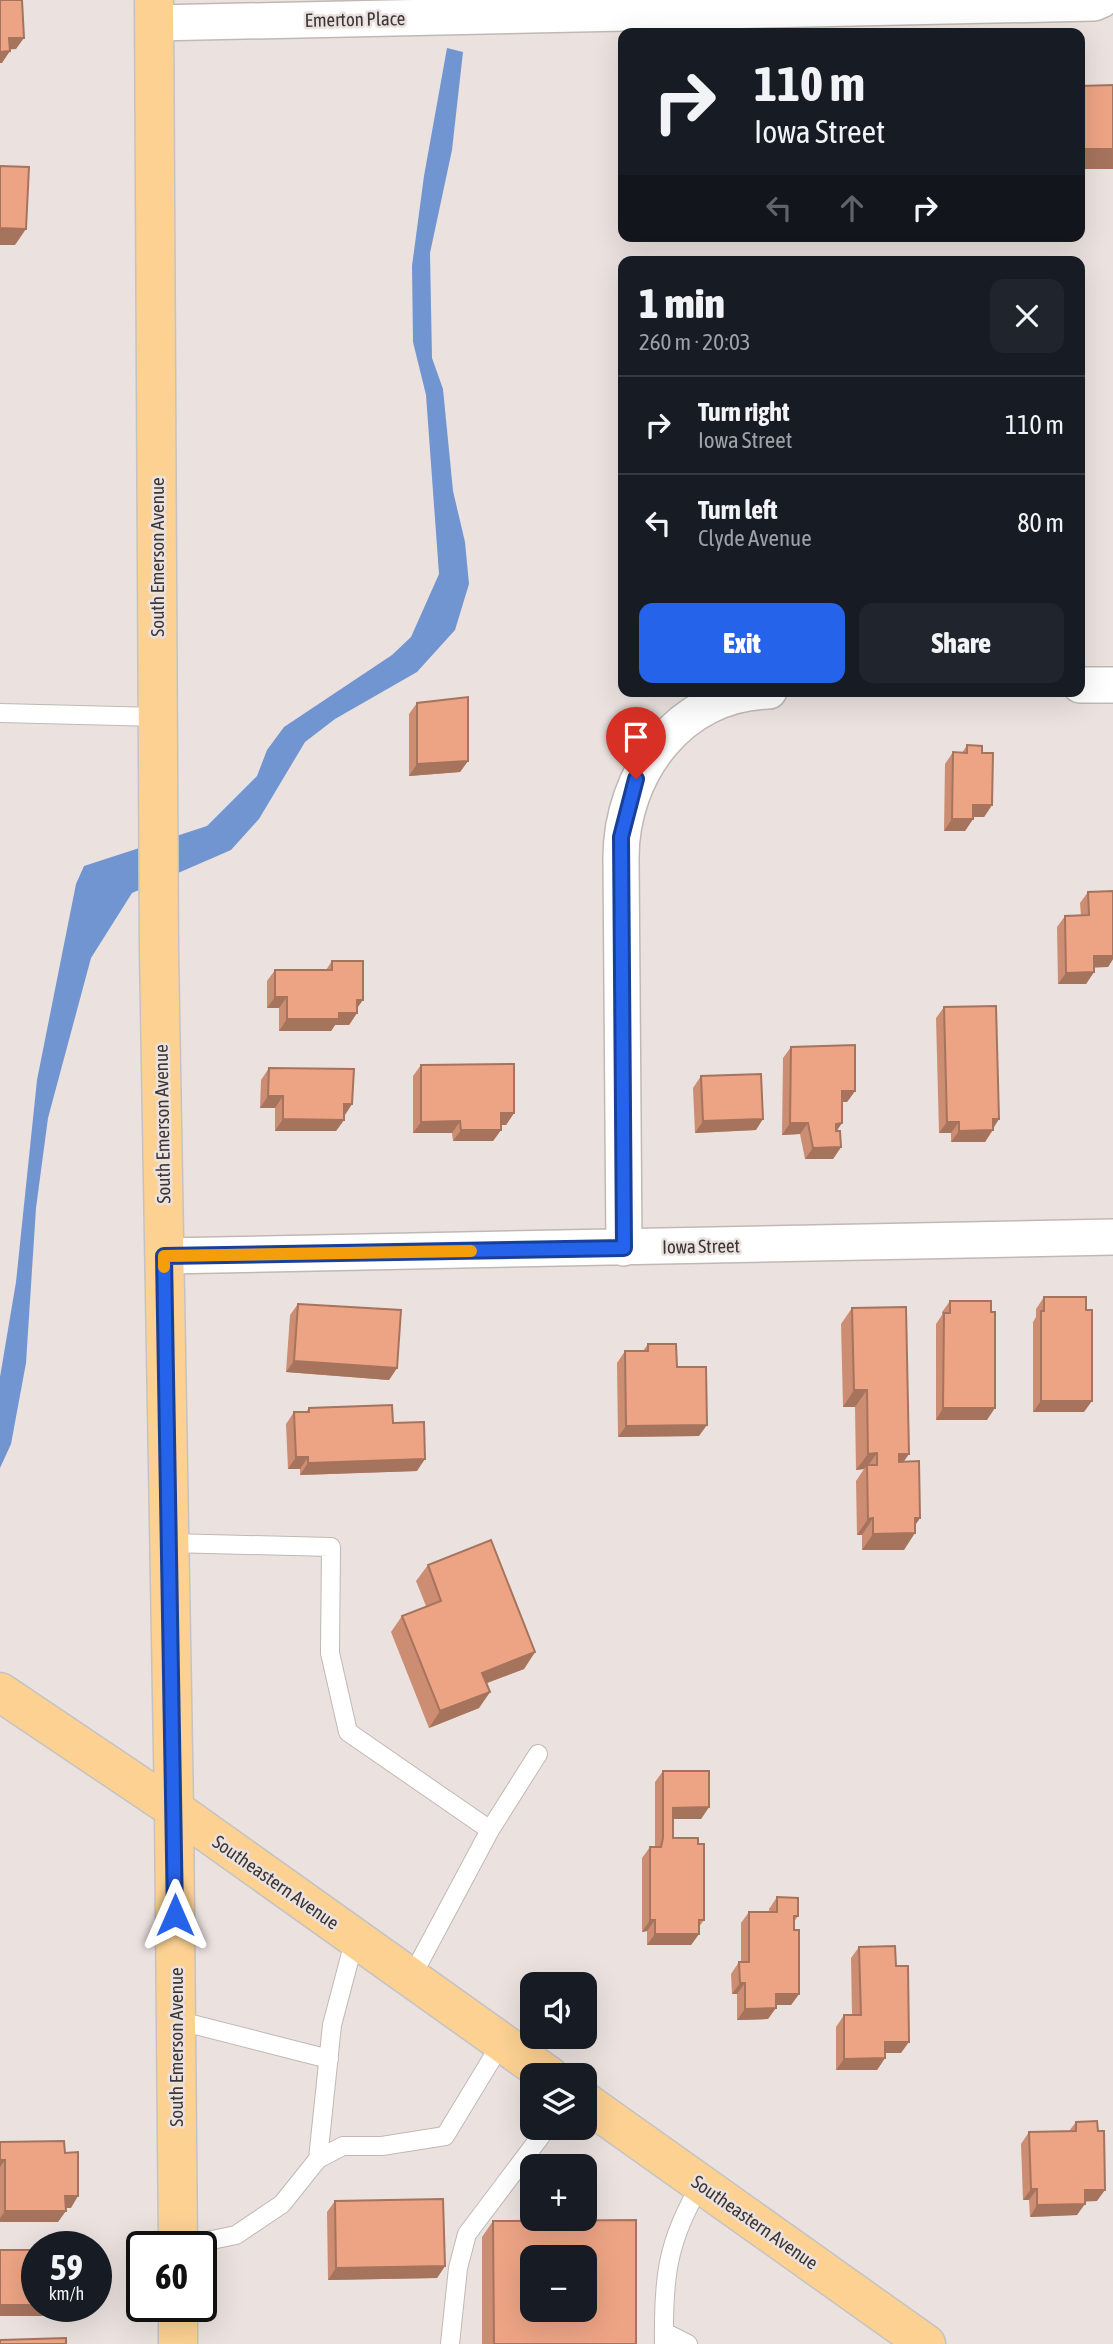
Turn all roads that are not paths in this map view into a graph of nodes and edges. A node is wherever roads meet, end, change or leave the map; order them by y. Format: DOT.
graph roads {
  1 [pos="1101,0"];
  2 [pos="154,12"];
  3 [pos="1113,684"];
  4 [pos="1085,685"];
  5 [pos="730,697"];
  6 [pos="0,712"];
  7 [pos="158,717"];
  8 [pos="1113,1237"];
  9 [pos="624,1248"];
  10 [pos="164,1256"];
  11 [pos="169,1543"];
  12 [pos="0,1692"];
  13 [pos="538,1754"];
  14 [pos="174,1809"];
  15 [pos="490,1830"];
  16 [pos="355,1938"];
  17 [pos="411,1978"];
  18 [pos="176,2020"];
  19 [pos="502,2042"];
  20 [pos="329,2059"];
  21 [pos="531,2063"];
  22 [pos="597,2110"];
  23 [pos="538,2140"];
  24 [pos="318,2160"];
  25 [pos="701,2184"];
  26 [pos="178,2231"];
  27 [pos="217,2239"];
  28 [pos="178,2322"];
  29 [pos="664,2338"];
  30 [pos="178,2344"];
  31 [pos="450,2344"];
  32 [pos="688,2344"];
  33 [pos="926,2344"];
  1 -- 2 [label="street, Emerton Place"];
  2 -- 7 [label="main road, South Emerson Avenue"];
  3 -- 4 [label="street"];
  5 -- 9 [label="street"];
  6 -- 7 [label="lane"];
  7 -- 10 [label="main road, South Emerson Avenue"];
  8 -- 9 [label="street, Iowa Street"];
  9 -- 10 [label="street, Iowa Street"];
  10 -- 11 [label="main road, South Emerson Avenue"];
  11 -- 14 [label="main road, South Emerson Avenue"];
  11 -- 15 [label="lane"];
  12 -- 14 [label="main road, Southeastern Avenue"];
  13 -- 15 [label="lane"];
  14 -- 16 [label="main road, Southeastern Avenue"];
  14 -- 18 [label="main road, South Emerson Avenue"];
  15 -- 17 [label="lane"];
  16 -- 17 [label="main road, Southeastern Avenue"];
  16 -- 20 [label="lane"];
  17 -- 19 [label="main road, Southeastern Avenue"];
  18 -- 20 [label="lane"];
  18 -- 26 [label="main road, South Emerson Avenue"];
  19 -- 21 [label="main road, Southeastern Avenue"];
  19 -- 24 [label="lane"];
  20 -- 24 [label="lane"];
  22 -- 25 [label="main road, Southeastern Avenue"];
  23 -- 31 [label="lane"];
  24 -- 27 [label="lane"];
  25 -- 29 [label="lane"];
  25 -- 33 [label="main road, Southeastern Avenue"];
  28 -- 30 [label="main road"];
  29 -- 32 [label="lane"];
}
